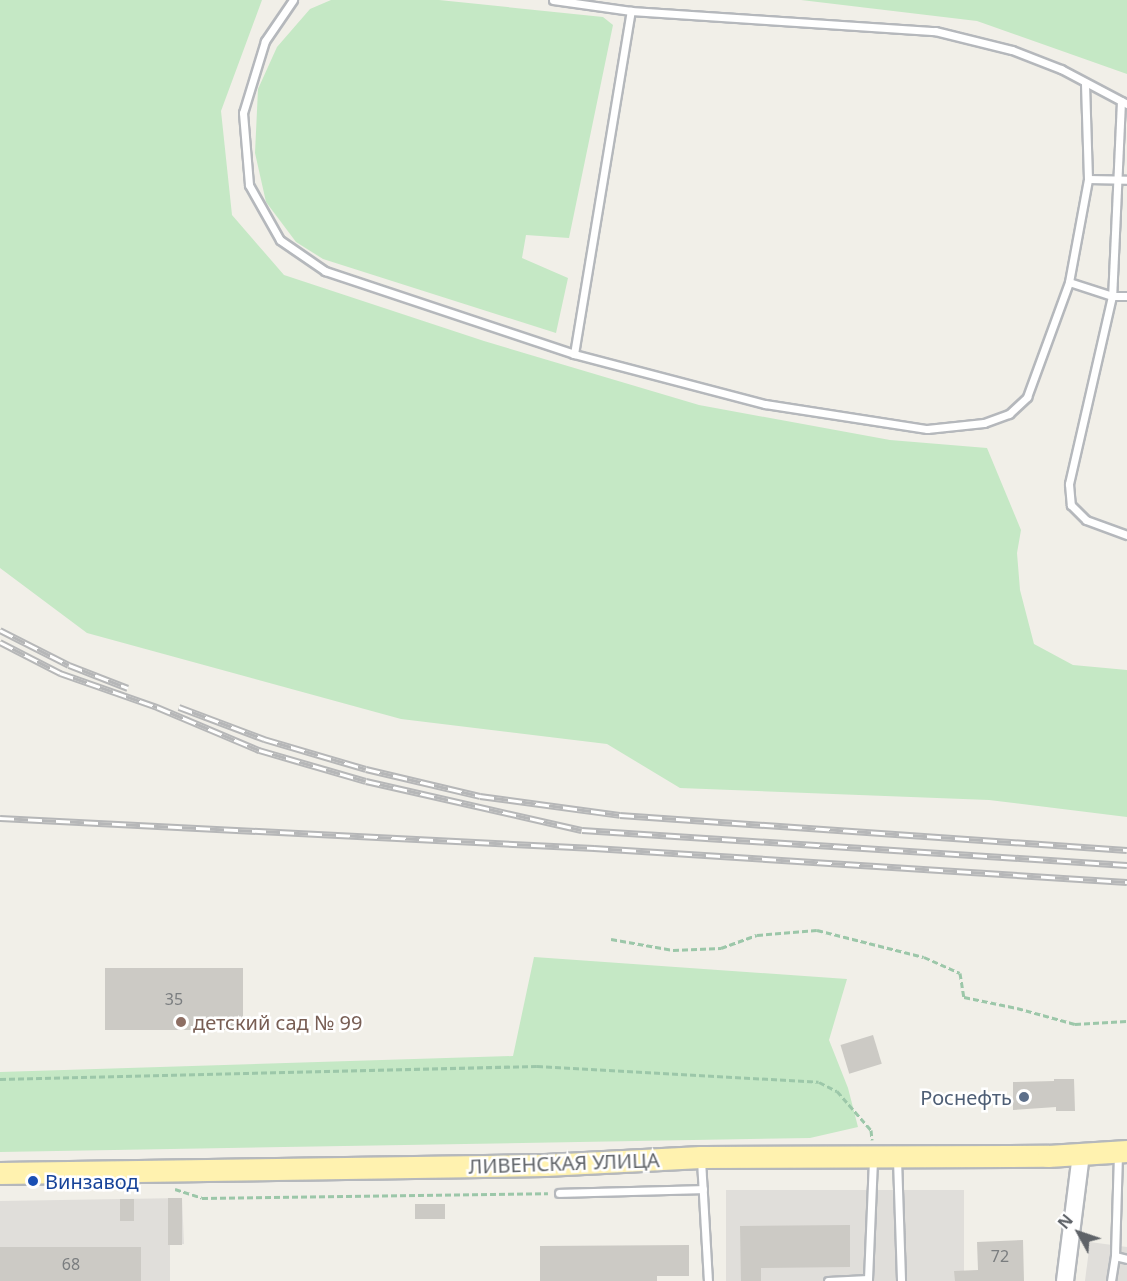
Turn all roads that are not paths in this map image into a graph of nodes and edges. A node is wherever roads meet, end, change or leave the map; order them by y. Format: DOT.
graph roads {
  1 [pos="293,0"];
  2 [pos="553,0"];
  3 [pos="631,11"];
  4 [pos="1085,83"];
  5 [pos="1124,102"];
  6 [pos="1088,178"];
  7 [pos="1127,180"];
  8 [pos="1118,181"];
  9 [pos="1069,282"];
  10 [pos="1112,296"];
  11 [pos="1127,296"];
  12 [pos="574,354"];
  13 [pos="1127,535"];
  14 [pos="1123,1152"];
  15 [pos="1081,1155"];
  16 [pos="897,1156"];
  17 [pos="701,1157"];
  18 [pos="873,1157"];
  19 [pos="0,1173"];
  20 [pos="702,1189"];
  21 [pos="559,1193"];
  22 [pos="1115,1256"];
  23 [pos="1127,1259"];
  24 [pos="708,1281"];
  25 [pos="828,1281"];
  26 [pos="901,1281"];
  27 [pos="1065,1281"];
  28 [pos="1111,1281"];
  1 -- 12 [label="lane"];
  2 -- 3 [label="lane"];
  3 -- 4 [label="lane"];
  3 -- 12 [label="lane"];
  4 -- 5 [label="lane"];
  4 -- 6 [label="lane"];
  5 -- 8 [label="lane"];
  6 -- 8 [label="lane"];
  6 -- 9 [label="lane"];
  7 -- 8 [label="lane"];
  8 -- 10 [label="lane"];
  9 -- 10 [label="lane"];
  9 -- 12 [label="lane"];
  10 -- 11 [label="lane"];
  10 -- 13 [label="lane"];
  14 -- 15 [label="main road, ЛИВЕНСКАЯ УЛИЦА"];
  14 -- 22 [label="lane"];
  15 -- 16 [label="main road, ЛИВЕНСКАЯ УЛИЦА"];
  15 -- 27 [label="street"];
  16 -- 18 [label="main road, ЛИВЕНСКАЯ УЛИЦА"];
  16 -- 26 [label="lane"];
  17 -- 18 [label="main road, ЛИВЕНСКАЯ УЛИЦА"];
  17 -- 19 [label="main road, ЛИВЕНСКАЯ УЛИЦА"];
  17 -- 20 [label="lane"];
  18 -- 25 [label="lane"];
  20 -- 21 [label="lane"];
  20 -- 24 [label="lane"];
  22 -- 23 [label="lane"];
  22 -- 28 [label="lane"];
}
